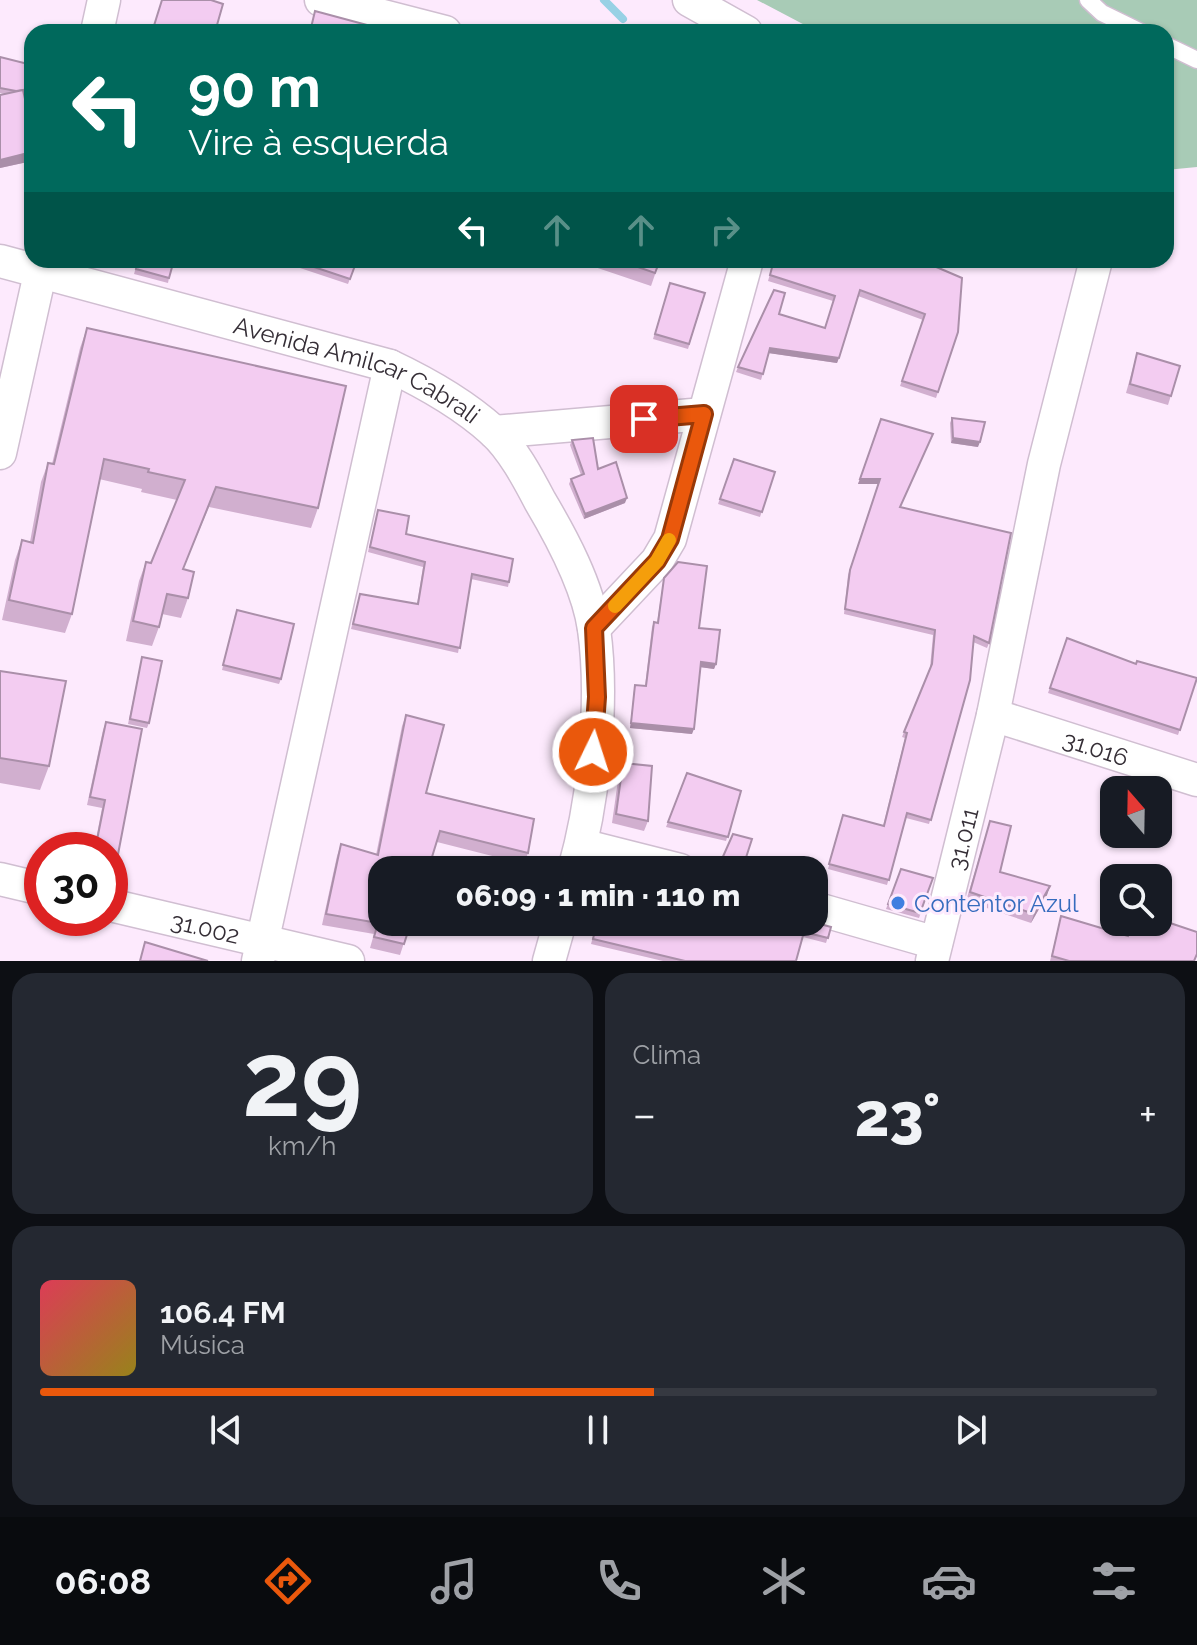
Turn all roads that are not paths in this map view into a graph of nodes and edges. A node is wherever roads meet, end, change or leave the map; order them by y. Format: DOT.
graph roads {
  1 [pos="104,0"];
  2 [pos="321,0"];
  3 [pos="689,0"];
  4 [pos="1088,0"];
  5 [pos="99,24"];
  6 [pos="414,24"];
  7 [pos="732,24"];
  8 [pos="1125,24"];
  9 [pos="1174,49"];
  10 [pos="1197,60"];
  11 [pos="0,261"];
  12 [pos="24,263"];
  13 [pos="41,268"];
  14 [pos="52,268"];
  15 [pos="745,268"];
  16 [pos="1094,268"];
  17 [pos="390,366"];
  18 [pos="704,414"];
  19 [pos="494,432"];
  20 [pos="0,453"];
  21 [pos="594,628"];
  22 [pos="993,715"];
  23 [pos="1197,780"];
  24 [pos="578,856"];
  25 [pos="0,879"];
  26 [pos="24,885"];
  27 [pos="128,911"];
  28 [pos="828,913"];
  29 [pos="556,936"];
  30 [pos="260,951"];
  31 [pos="934,952"];
  32 [pos="348,961"];
  33 [pos="549,961"];
  1 -- 5 [label="street"];
  2 -- 6 [label="street"];
  3 -- 7 [label="street"];
  4 -- 8 [label="lane"];
  9 -- 10 [label="lane"];
  11 -- 12 [label="street, Avenida Amilcar Cabrali"];
  13 -- 20 [label="street"];
  14 -- 17 [label="street, Avenida Amilcar Cabrali"];
  15 -- 18 [label="street"];
  16 -- 22 [label="street, 31.011"];
  17 -- 19 [label="street, Avenida Amilcar Cabrali"];
  17 -- 30 [label="street"];
  18 -- 19 [label="street"];
  18 -- 21 [label="street"];
  19 -- 21 [label="street, Avenida Amilcar Cabrali"];
  21 -- 24 [label="street, Avenida Amilcar Cabrali"];
  22 -- 23 [label="street, 31.016"];
  22 -- 31 [label="street, 31.011"];
  25 -- 26 [label="street"];
  27 -- 30 [label="street, 31.002"];
  28 -- 31 [label="street"];
  29 -- 33 [label="street"];
  30 -- 32 [label="street, 31.002"];
}
